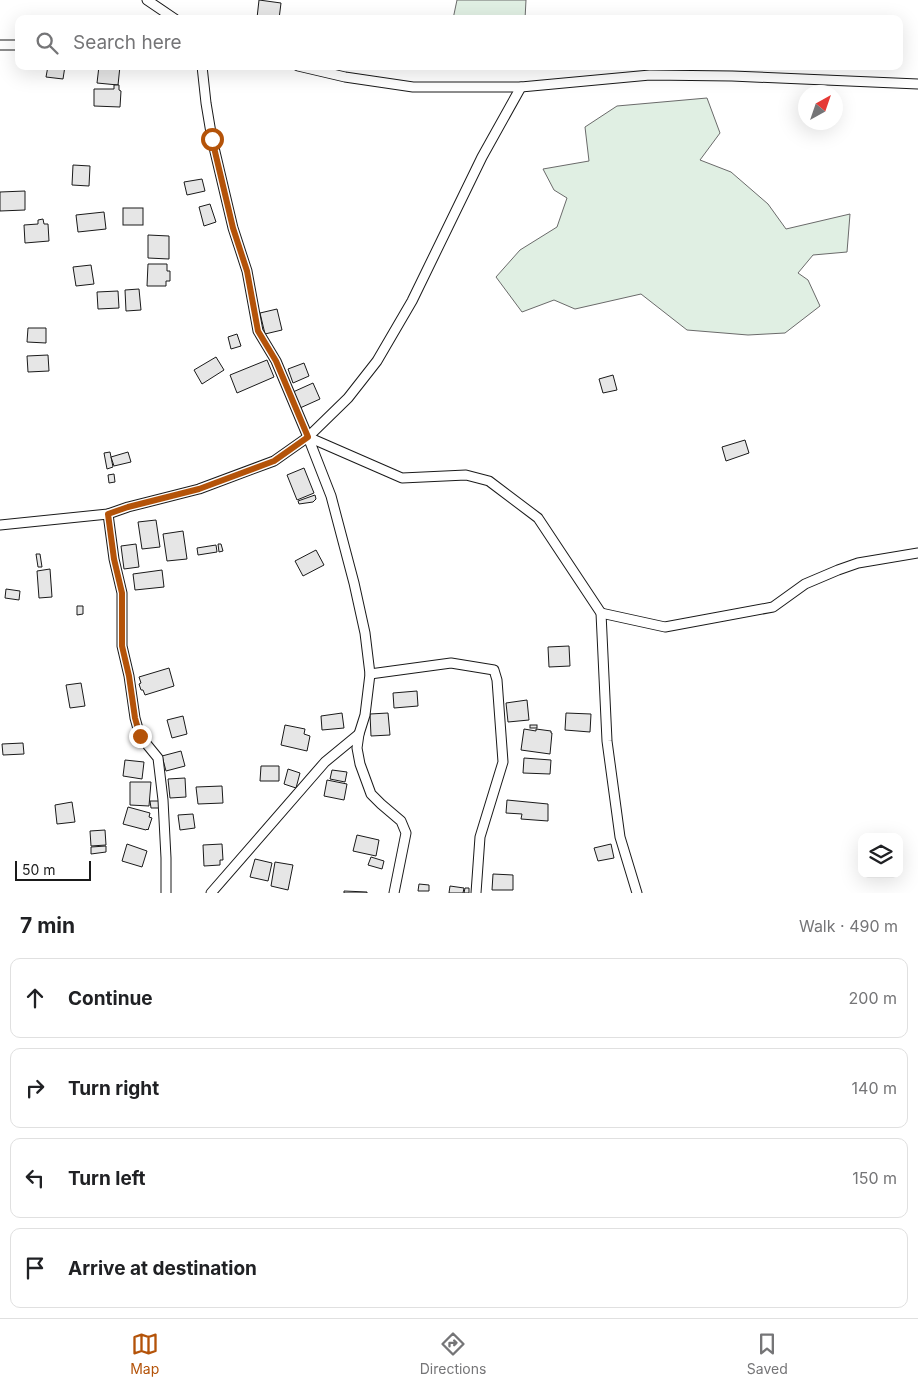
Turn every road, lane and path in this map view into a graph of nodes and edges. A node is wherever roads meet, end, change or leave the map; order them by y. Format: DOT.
graph roads {
  1 [pos="147,0"];
  2 [pos="169,15"];
  3 [pos="0,45"];
  4 [pos="15,45"];
  5 [pos="202,70"];
  6 [pos="315,70"];
  7 [pos="918,84"];
  8 [pos="521,87"];
  9 [pos="308,437"];
  10 [pos="108,514"];
  11 [pos="0,525"];
  12 [pos="918,553"];
  13 [pos="601,613"];
  14 [pos="370,674"];
  15 [pos="358,734"];
  16 [pos="166,893"];
  17 [pos="211,893"];
  18 [pos="394,893"];
  19 [pos="476,893"];
  20 [pos="637,893"];
  1 -- 2 [label="street"];
  3 -- 4 [label="street"];
  5 -- 9 [label="street"];
  6 -- 8 [label="street"];
  7 -- 8 [label="street"];
  8 -- 9 [label="street"];
  9 -- 10 [label="street"];
  9 -- 13 [label="street"];
  9 -- 14 [label="street"];
  10 -- 11 [label="street"];
  10 -- 16 [label="street"];
  12 -- 13 [label="street"];
  13 -- 20 [label="street"];
  14 -- 15 [label="street"];
  14 -- 19 [label="street"];
  15 -- 17 [label="street"];
  15 -- 18 [label="street"];
}
